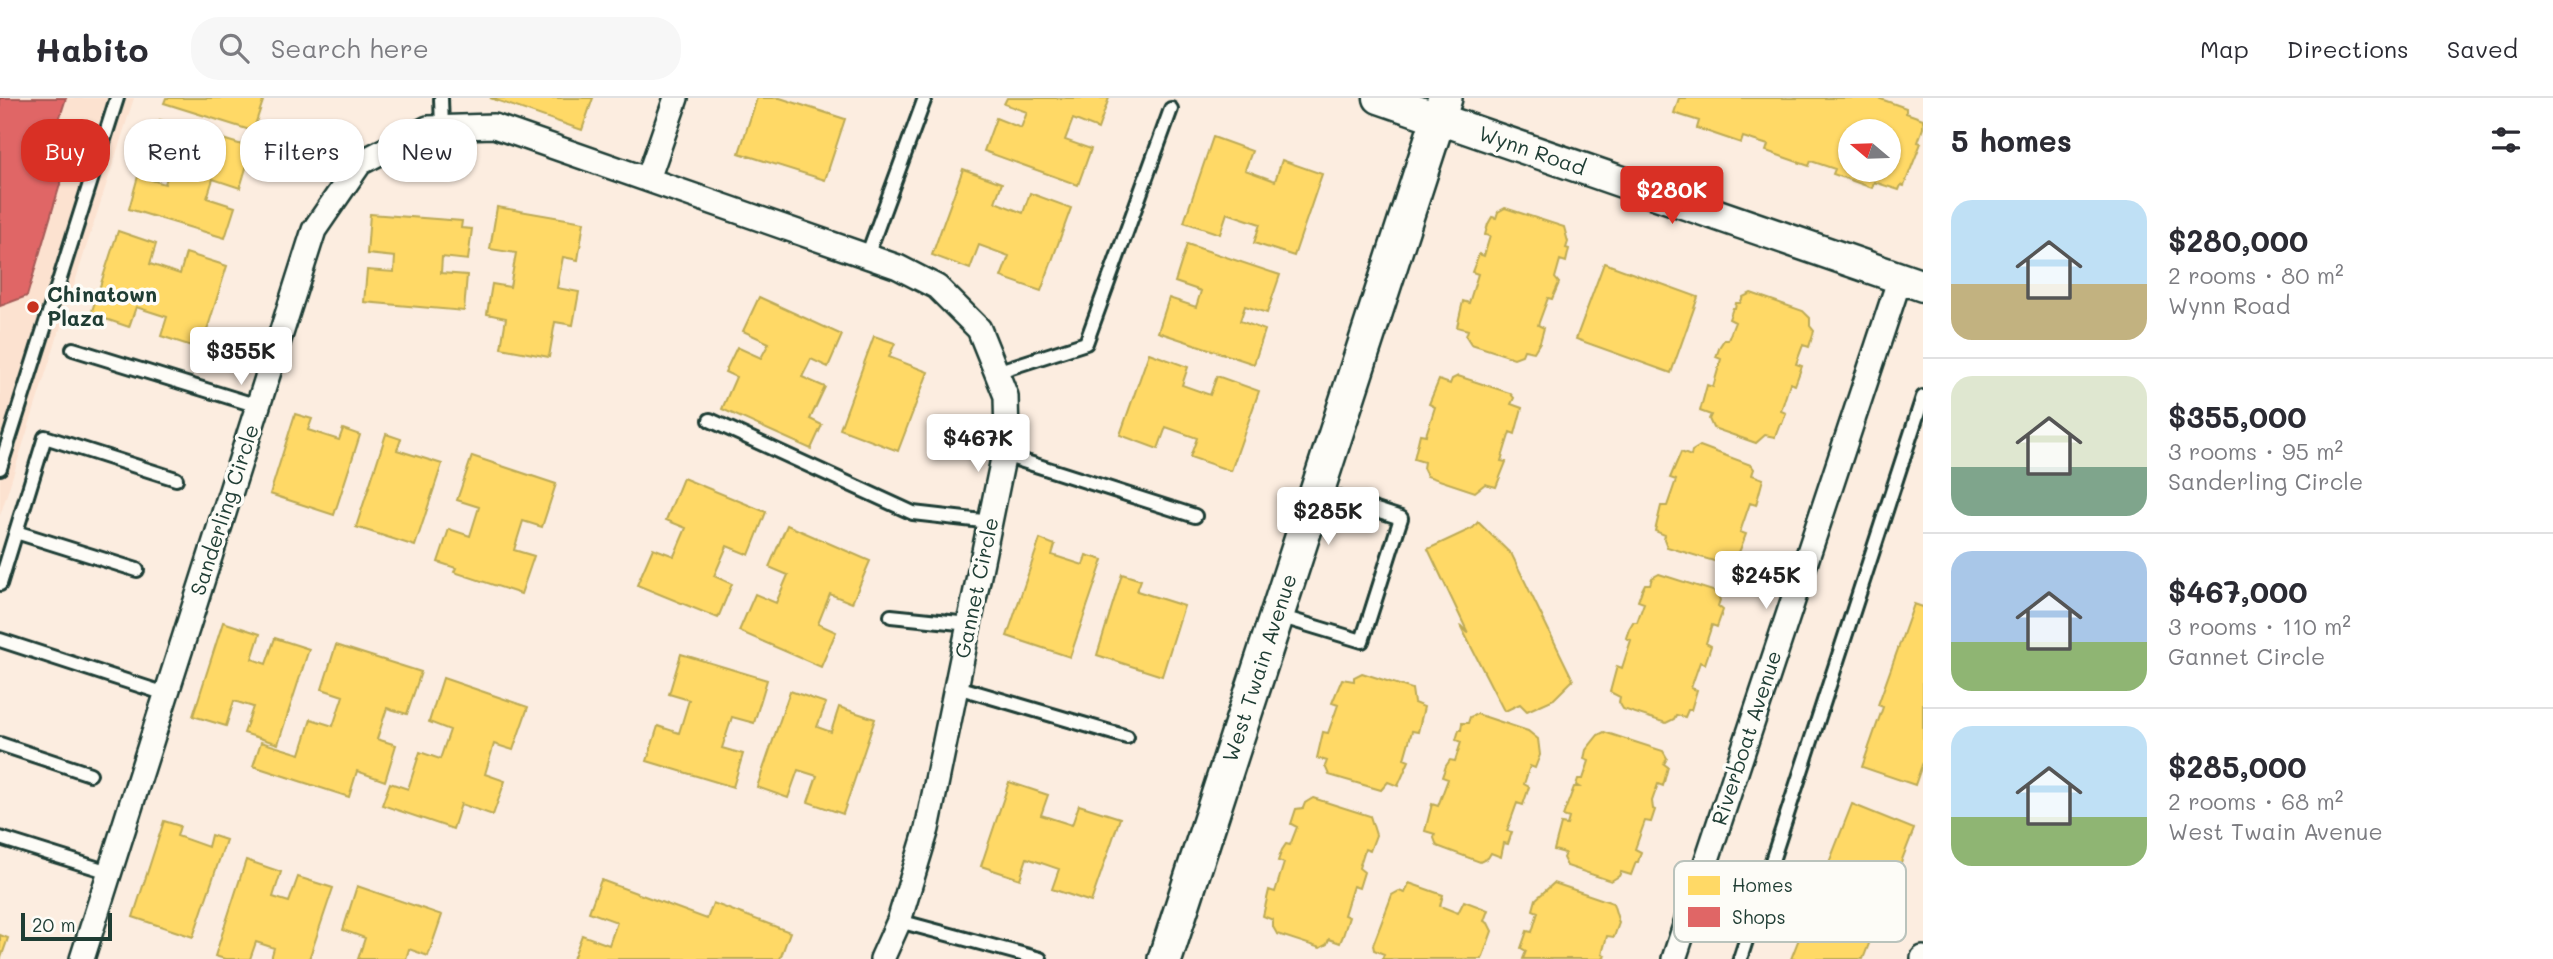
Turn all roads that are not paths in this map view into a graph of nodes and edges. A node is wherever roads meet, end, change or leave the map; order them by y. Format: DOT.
graph roads {
  1 [pos="117,98"];
  2 [pos="441,98"];
  3 [pos="676,98"];
  4 [pos="925,98"];
  5 [pos="1379,98"];
  6 [pos="1442,108"];
  7 [pos="1171,109"];
  8 [pos="442,119"];
  9 [pos="477,126"];
  10 [pos="378,154"];
  11 [pos="648,179"];
  12 [pos="867,256"];
  13 [pos="1912,282"];
  14 [pos="73,349"];
  15 [pos="996,372"];
  16 [pos="1923,397"];
  17 [pos="258,406"];
  18 [pos="710,419"];
  19 [pos="1004,455"];
  20 [pos="0,468"];
  21 [pos="176,479"];
  22 [pos="1317,491"];
  23 [pos="1195,516"];
  24 [pos="991,522"];
  25 [pos="16,532"];
  26 [pos="137,570"];
  27 [pos="0,584"];
  28 [pos="891,615"];
  29 [pos="1277,615"];
  30 [pos="970,624"];
  31 [pos="0,640"];
  32 [pos="957,687"];
  33 [pos="166,694"];
  34 [pos="1127,737"];
  35 [pos="0,744"];
  36 [pos="90,774"];
  37 [pos="0,838"];
  38 [pos="1708,861"];
  39 [pos="1772,861"];
  40 [pos="109,872"];
  41 [pos="899,921"];
  42 [pos="1680,942"];
  43 [pos="1746,942"];
  44 [pos="82,959"];
  45 [pos="882,959"];
  46 [pos="1040,959"];
  47 [pos="1165,959"];
  48 [pos="1674,959"];
  49 [pos="1740,959"];
  1 -- 20 [label="lane"];
  2 -- 8 [label="lane"];
  3 -- 11 [label="street"];
  4 -- 12 [label="lane"];
  5 -- 6 [label="street, Wynn Road"];
  6 -- 13 [label="street, Wynn Road"];
  6 -- 22 [label="main road, West Twain Avenue"];
  7 -- 15 [label="lane"];
  9 -- 11 [label="street, Sanderling Circle"];
  10 -- 17 [label="street, Sanderling Circle"];
  11 -- 12 [label="street, Gannet Circle"];
  12 -- 15 [label="street, Gannet Circle"];
  13 -- 38 [label="street, Riverboat Avenue"];
  14 -- 17 [label="lane"];
  15 -- 19 [label="street, Gannet Circle"];
  16 -- 39 [label="lane"];
  17 -- 33 [label="street, Sanderling Circle"];
  18 -- 24 [label="lane"];
  19 -- 23 [label="lane"];
  19 -- 24 [label="street, Gannet Circle"];
  21 -- 25 [label="lane"];
  22 -- 29 [label="main road, West Twain Avenue"];
  22 -- 29 [label="lane"];
  24 -- 30 [label="street, Gannet Circle"];
  25 -- 26 [label="lane"];
  25 -- 27 [label="lane"];
  28 -- 30 [label="lane"];
  29 -- 47 [label="main road, West Twain Avenue"];
  30 -- 32 [label="street, Gannet Circle"];
  31 -- 33 [label="lane"];
  32 -- 34 [label="lane"];
  32 -- 41 [label="street, Gannet Circle"];
  33 -- 40 [label="street, Sanderling Circle"];
  35 -- 36 [label="lane"];
  37 -- 40 [label="lane"];
  40 -- 44 [label="street, Sanderling Circle"];
  41 -- 45 [label="street, Gannet Circle"];
  41 -- 46 [label="lane"];
  42 -- 48 [label="street, Riverboat Avenue"];
  43 -- 49 [label="lane"];
}
